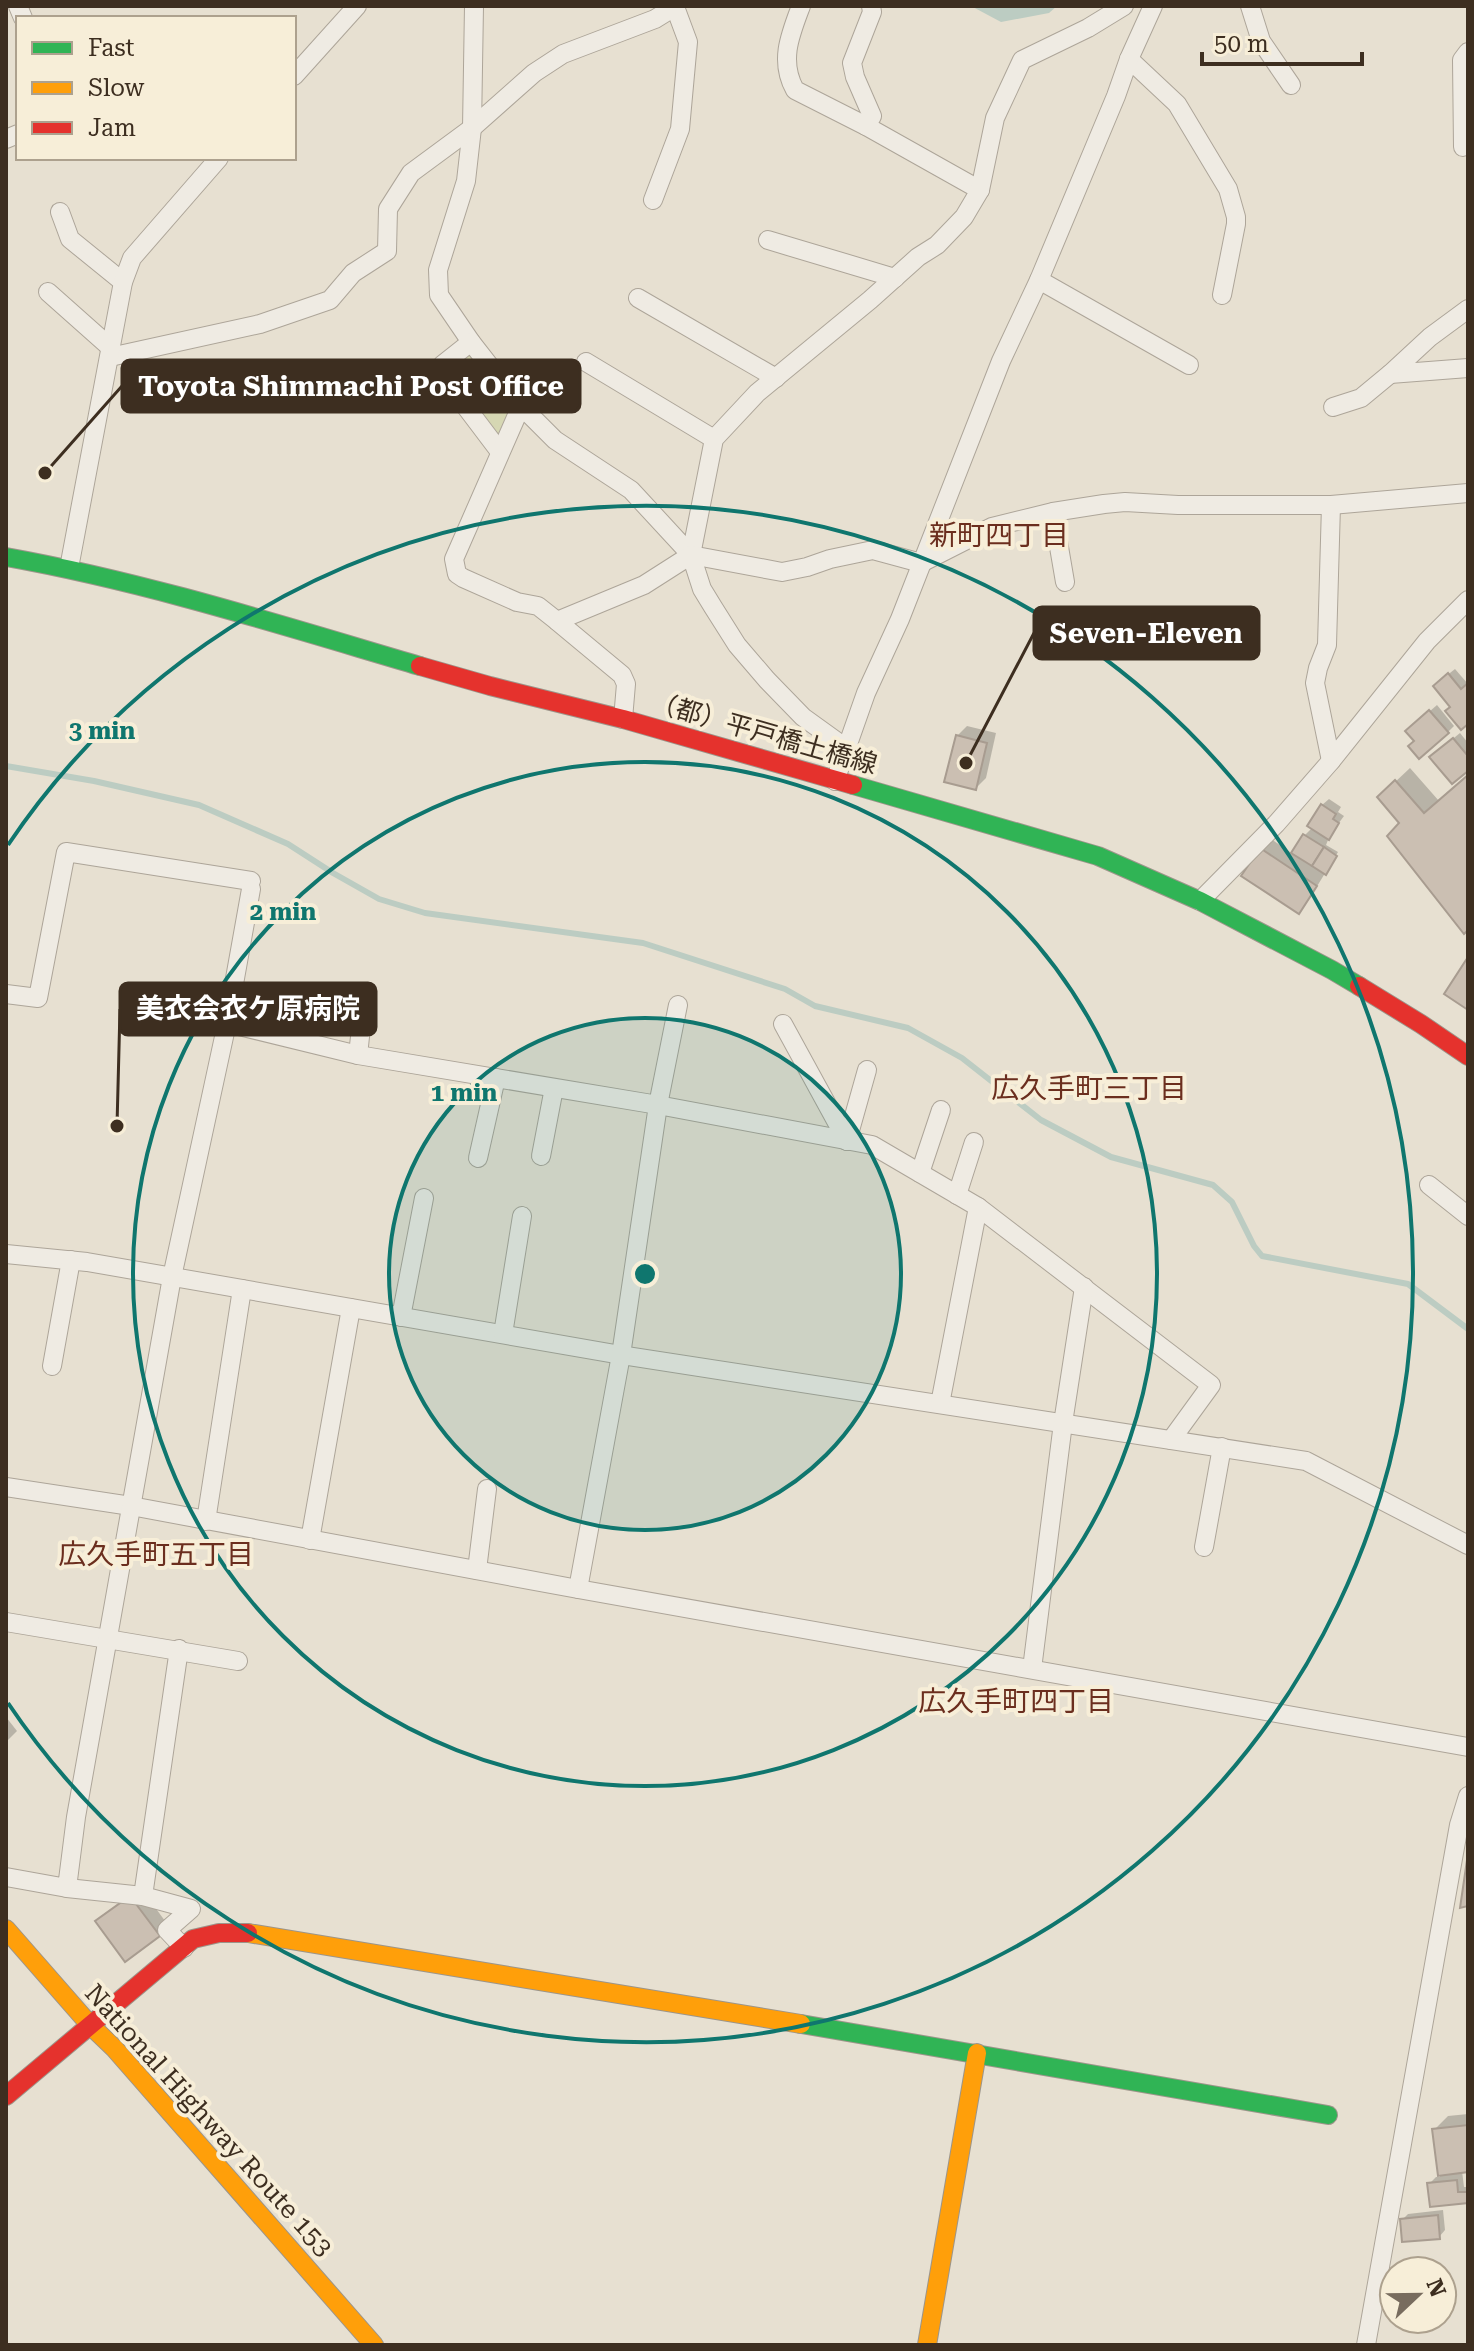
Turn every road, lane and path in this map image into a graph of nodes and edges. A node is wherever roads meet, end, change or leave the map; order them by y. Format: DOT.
graph roads {
  1 [pos="357,6"];
  2 [pos="474,6"];
  3 [pos="676,6"];
  4 [pos="801,6"];
  5 [pos="871,6"];
  6 [pos="1124,6"];
  7 [pos="1153,6"];
  8 [pos="1250,6"];
  9 [pos="1468,52"];
  10 [pos="1129,59"];
  11 [pos="296,74"];
  12 [pos="1291,85"];
  13 [pos="866,126"];
  14 [pos="472,128"];
  15 [pos="1463,147"];
  16 [pos="217,160"];
  17 [pos="980,190"];
  18 [pos="653,200"];
  19 [pos="60,212"];
  20 [pos="768,240"];
  21 [pos="895,278"];
  22 [pos="1039,280"];
  23 [pos="123,282"];
  24 [pos="48,292"];
  25 [pos="1222,295"];
  26 [pos="638,298"];
  27 [pos="1468,309"];
  28 [pos="471,342"];
  29 [pos="111,352"];
  30 [pos="586,362"];
  31 [pos="1189,365"];
  32 [pos="1468,368"];
  33 [pos="1390,374"];
  34 [pos="776,378"];
  35 [pos="521,406"];
  36 [pos="1333,407"];
  37 [pos="714,439"];
  38 [pos="500,452"];
  39 [pos="1468,493"];
  40 [pos="1331,505"];
  41 [pos="1053,512"];
  42 [pos="8,554"];
  43 [pos="691,555"];
  44 [pos="921,563"];
  45 [pos="69,568"];
  46 [pos="1065,582"];
  47 [pos="1468,600"];
  48 [pos="557,621"];
  49 [pos="623,719"];
  50 [pos="846,748"];
  51 [pos="1331,761"];
  52 [pos="835,781"];
  53 [pos="1200,901"];
  54 [pos="6,994"];
  55 [pos="364,1000"];
  56 [pos="678,1005"];
  57 [pos="227,1023"];
  58 [pos="783,1024"];
  59 [pos="358,1055"];
  60 [pos="1468,1056"];
  61 [pos="867,1070"];
  62 [pos="496,1078"];
  63 [pos="554,1088"];
  64 [pos="658,1105"];
  65 [pos="941,1110"];
  66 [pos="847,1141"];
  67 [pos="974,1142"];
  68 [pos="541,1156"];
  69 [pos="478,1158"];
  70 [pos="920,1173"];
  71 [pos="1429,1185"];
  72 [pos="957,1195"];
  73 [pos="424,1198"];
  74 [pos="978,1207"];
  75 [pos="522,1216"];
  76 [pos="1468,1216"];
  77 [pos="6,1254"];
  78 [pos="71,1260"];
  79 [pos="172,1277"];
  80 [pos="1084,1287"];
  81 [pos="242,1289"];
  82 [pos="351,1308"];
  83 [pos="401,1317"];
  84 [pos="503,1334"];
  85 [pos="621,1355"];
  86 [pos="52,1366"];
  87 [pos="940,1404"];
  88 [pos="1063,1423"];
  89 [pos="1171,1440"];
  90 [pos="1222,1447"];
  91 [pos="6,1487"];
  92 [pos="487,1489"];
  93 [pos="131,1506"];
  94 [pos="206,1521"];
  95 [pos="310,1540"];
  96 [pos="1468,1545"];
  97 [pos="1204,1547"];
  98 [pos="477,1570"];
  99 [pos="578,1589"];
  100 [pos="6,1622"];
  101 [pos="107,1637"];
  102 [pos="179,1649"];
  103 [pos="238,1661"];
  104 [pos="1032,1669"];
  105 [pos="1468,1747"];
  106 [pos="1468,1796"];
  107 [pos="1464,1827"];
  108 [pos="6,1877"];
  109 [pos="67,1888"];
  110 [pos="143,1896"];
  111 [pos="6,1929"];
  112 [pos="184,1948"];
  113 [pos="90,2025"];
  114 [pos="977,2053"];
  115 [pos="6,2096"];
  116 [pos="1328,2115"];
  117 [pos="374,2345"];
  118 [pos="927,2345"];
  119 [pos="1366,2345"];
  1 -- 11 [label="street"];
  2 -- 14 [label="street"];
  3 -- 14 [label="street"];
  3 -- 18 [label="street"];
  4 -- 13 [label="street"];
  5 -- 13 [label="street"];
  6 -- 17 [label="street"];
  7 -- 10 [label="street"];
  8 -- 12 [label="street"];
  9 -- 15 [label="street"];
  10 -- 22 [label="street"];
  10 -- 25 [label="street"];
  13 -- 17 [label="street"];
  14 -- 28 [label="street"];
  14 -- 29 [label="street"];
  16 -- 23 [label="street"];
  17 -- 21 [label="street"];
  19 -- 23 [label="street"];
  20 -- 21 [label="street"];
  21 -- 34 [label="street"];
  22 -- 31 [label="street"];
  22 -- 44 [label="street"];
  23 -- 29 [label="street"];
  24 -- 29 [label="street"];
  26 -- 34 [label="street"];
  27 -- 33 [label="street"];
  28 -- 35 [label="street"];
  28 -- 38 [label="street"];
  29 -- 45 [label="street"];
  30 -- 37 [label="street"];
  32 -- 33 [label="street"];
  33 -- 36 [label="street"];
  34 -- 37 [label="street"];
  35 -- 38 [label="street"];
  35 -- 43 [label="street"];
  37 -- 43 [label="street"];
  38 -- 48 [label="street"];
  39 -- 40 [label="street"];
  40 -- 41 [label="street"];
  40 -- 51 [label="street"];
  41 -- 44 [label="street"];
  41 -- 46 [label="street"];
  42 -- 45 [label="main road, （都）平戸橋土橋線"];
  43 -- 44 [label="street"];
  43 -- 48 [label="street"];
  43 -- 50 [label="street"];
  44 -- 50 [label="street"];
  45 -- 49 [label="main road, （都）平戸橋土橋線"];
  47 -- 51 [label="street"];
  48 -- 49 [label="street"];
  49 -- 52 [label="main road, （都）平戸橋土橋線"];
  50 -- 52 [label="street"];
  51 -- 53 [label="street"];
  52 -- 53 [label="main road, （都）平戸橋土橋線"];
  53 -- 60 [label="main road, （都）平戸橋土橋線"];
  54 -- 57 [label="street"];
  55 -- 59 [label="street"];
  56 -- 64 [label="street"];
  57 -- 59 [label="street"];
  57 -- 79 [label="street"];
  58 -- 66 [label="street"];
  59 -- 62 [label="street"];
  61 -- 66 [label="street"];
  62 -- 63 [label="street"];
  62 -- 69 [label="street"];
  63 -- 64 [label="street"];
  63 -- 68 [label="street"];
  64 -- 66 [label="street"];
  64 -- 85 [label="street"];
  65 -- 70 [label="street"];
  66 -- 70 [label="street"];
  67 -- 72 [label="street"];
  70 -- 72 [label="street"];
  71 -- 76 [label="street"];
  72 -- 74 [label="street"];
  73 -- 83 [label="street"];
  74 -- 80 [label="street"];
  74 -- 87 [label="street"];
  75 -- 84 [label="street"];
  77 -- 78 [label="street"];
  78 -- 79 [label="street"];
  78 -- 86 [label="street"];
  79 -- 81 [label="street"];
  79 -- 93 [label="street"];
  80 -- 88 [label="street"];
  80 -- 89 [label="street"];
  81 -- 82 [label="street"];
  81 -- 94 [label="street"];
  82 -- 83 [label="street"];
  82 -- 95 [label="street"];
  83 -- 84 [label="street"];
  84 -- 85 [label="street"];
  85 -- 87 [label="street"];
  85 -- 99 [label="street"];
  87 -- 88 [label="street"];
  88 -- 89 [label="street"];
  88 -- 104 [label="street"];
  89 -- 90 [label="street"];
  90 -- 96 [label="street"];
  90 -- 97 [label="street"];
  91 -- 93 [label="street"];
  92 -- 98 [label="street"];
  93 -- 94 [label="street"];
  93 -- 101 [label="street"];
  94 -- 95 [label="street"];
  95 -- 98 [label="street"];
  98 -- 99 [label="street"];
  99 -- 104 [label="street"];
  100 -- 101 [label="street"];
  101 -- 102 [label="street"];
  101 -- 109 [label="street"];
  102 -- 103 [label="street"];
  102 -- 110 [label="street"];
  104 -- 105 [label="street"];
  106 -- 107 [label="street"];
  107 -- 119 [label="street"];
  108 -- 109 [label="street"];
  109 -- 110 [label="street"];
  110 -- 112 [label="street"];
  111 -- 113 [label="main road, National Highway Route 153"];
  112 -- 113 [label="main road"];
  112 -- 114 [label="main road"];
  113 -- 115 [label="main road"];
  113 -- 117 [label="main road, National Highway Route 153"];
  114 -- 116 [label="main road"];
  114 -- 118 [label="main road"];
}
